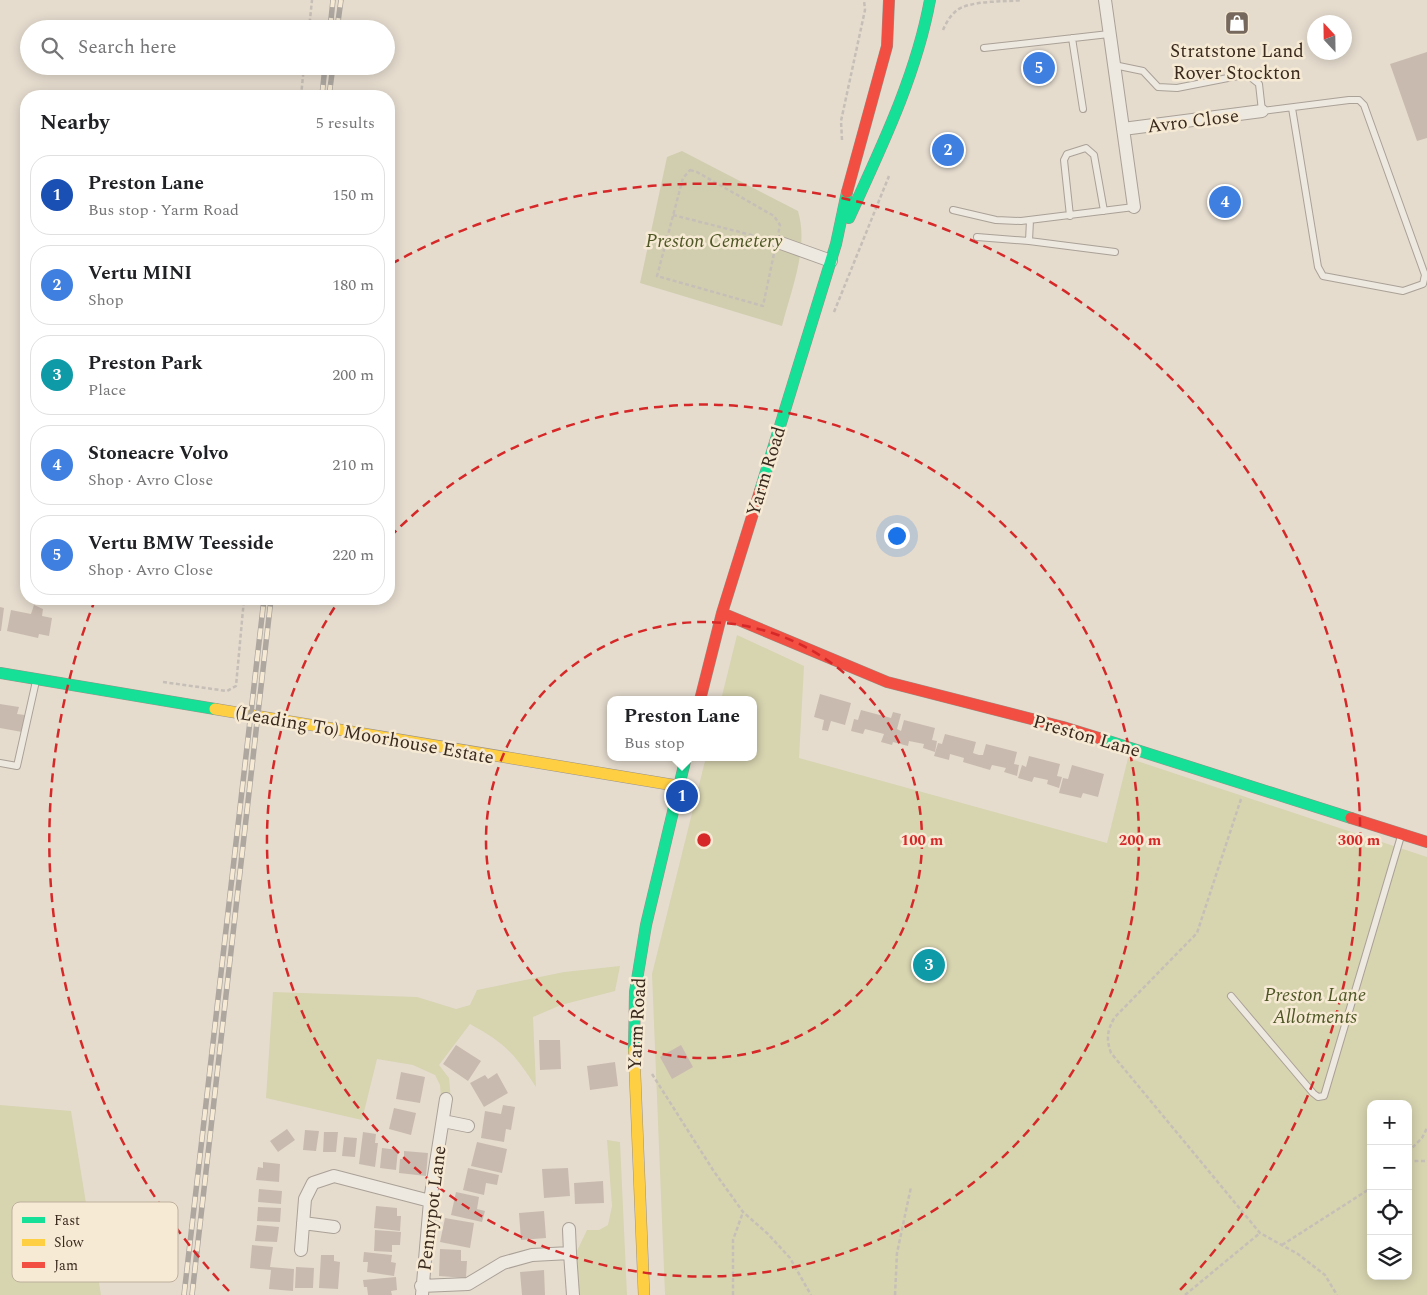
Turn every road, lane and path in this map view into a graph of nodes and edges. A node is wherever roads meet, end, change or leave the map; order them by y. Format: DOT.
graph roads {
  1 [pos="312,0"];
  2 [pos="864,0"];
  3 [pos="889,0"];
  4 [pos="930,0"];
  5 [pos="1022,0"];
  6 [pos="1105,0"];
  7 [pos="310,20"];
  8 [pos="1109,34"];
  9 [pos="940,36"];
  10 [pos="1072,38"];
  11 [pos="984,48"];
  12 [pos="1114,65"];
  13 [pos="303,75"];
  14 [pos="302,90"];
  15 [pos="1292,108"];
  16 [pos="1083,109"];
  17 [pos="1262,111"];
  18 [pos="1123,129"];
  19 [pos="841,144"];
  20 [pos="891,170"];
  21 [pos="1134,207"];
  22 [pos="953,210"];
  23 [pos="1104,211"];
  24 [pos="673,215"];
  25 [pos="1070,216"];
  26 [pos="1030,220"];
  27 [pos="977,237"];
  28 [pos="1029,241"];
  29 [pos="778,242"];
  30 [pos="836,244"];
  31 [pos="1115,252"];
  32 [pos="831,261"];
  33 [pos="833,315"];
  34 [pos="243,605"];
  35 [pos="722,613"];
  36 [pos="0,673"];
  37 [pos="36,680"];
  38 [pos="160,682"];
  39 [pos="701,696"];
  40 [pos="685,761"];
  41 [pos="0,763"];
  42 [pos="1246,783"];
  43 [pos="679,786"];
  44 [pos="1402,832"];
  45 [pos="1427,842"];
  46 [pos="1230,996"];
  47 [pos="651,1072"];
  48 [pos="446,1099"];
  49 [pos="443,1121"];
  50 [pos="468,1126"];
  51 [pos="1427,1128"];
  52 [pos="1412,1148"];
  53 [pos="1412,1161"];
  54 [pos="1427,1161"];
  55 [pos="911,1187"];
  56 [pos="1368,1190"];
  57 [pos="430,1201"];
  58 [pos="743,1212"];
  59 [pos="303,1223"];
  60 [pos="334,1227"];
  61 [pos="569,1229"];
  62 [pos="1260,1233"];
  63 [pos="1281,1245"];
  64 [pos="301,1250"];
  65 [pos="570,1253"];
  66 [pos="421,1291"];
  67 [pos="573,1295"];
  68 [pos="644,1295"];
  69 [pos="733,1295"];
  70 [pos="811,1295"];
  71 [pos="894,1295"];
  72 [pos="1184,1295"];
  73 [pos="1337,1295"];
  1 -- 7 [label="path"];
  2 -- 19 [label="path"];
  3 -- 30 [label="main road"];
  4 -- 30 [label="main road"];
  5 -- 9 [label="path"];
  6 -- 8 [label="street, Avro Close"];
  8 -- 10 [label="lane"];
  8 -- 12 [label="street, Avro Close"];
  10 -- 11 [label="lane"];
  10 -- 16 [label="lane"];
  12 -- 17 [label="lane"];
  12 -- 18 [label="street, Avro Close"];
  13 -- 14 [label="path"];
  15 -- 15 [label="lane"];
  15 -- 17 [label="lane"];
  17 -- 18 [label="street, Avro Close"];
  18 -- 21 [label="street, Avro Close"];
  20 -- 33 [label="path"];
  21 -- 23 [label="lane"];
  22 -- 26 [label="lane"];
  23 -- 25 [label="lane"];
  23 -- 25 [label="lane"];
  24 -- 29 [label="path"];
  24 -- 29 [label="path"];
  24 -- 29 [label="path"];
  25 -- 26 [label="lane"];
  26 -- 28 [label="lane"];
  27 -- 28 [label="lane"];
  28 -- 31 [label="lane"];
  29 -- 32 [label="street"];
  30 -- 32 [label="main road, Yarm Road"];
  32 -- 35 [label="main road, Yarm Road"];
  34 -- 38 [label="path"];
  35 -- 39 [label="main road, Yarm Road"];
  35 -- 42 [label="main road, Preston Lane"];
  36 -- 37 [label="main road, (Leading To) Moorhouse Estate"];
  37 -- 41 [label="lane"];
  37 -- 43 [label="main road, (Leading To) Moorhouse Estate"];
  40 -- 43 [label="main road, Yarm Road"];
  42 -- 44 [label="main road, Preston Lane"];
  42 -- 62 [label="path"];
  43 -- 68 [label="main road, Yarm Road"];
  44 -- 45 [label="main road, Preston Lane"];
  44 -- 46 [label="lane"];
  47 -- 58 [label="path"];
  48 -- 49 [label="street, Pennypot Lane"];
  49 -- 50 [label="street, Pennypot Lane"];
  49 -- 57 [label="street, Pennypot Lane"];
  51 -- 52 [label="path"];
  53 -- 54 [label="path"];
  55 -- 71 [label="path"];
  56 -- 63 [label="path"];
  57 -- 59 [label="street"];
  57 -- 66 [label="street, Pennypot Lane"];
  58 -- 69 [label="path"];
  58 -- 70 [label="path"];
  59 -- 60 [label="street"];
  59 -- 64 [label="street"];
  61 -- 65 [label="street"];
  62 -- 63 [label="path"];
  62 -- 72 [label="path"];
  63 -- 73 [label="path"];
  65 -- 66 [label="street"];
  65 -- 67 [label="street"];
}
